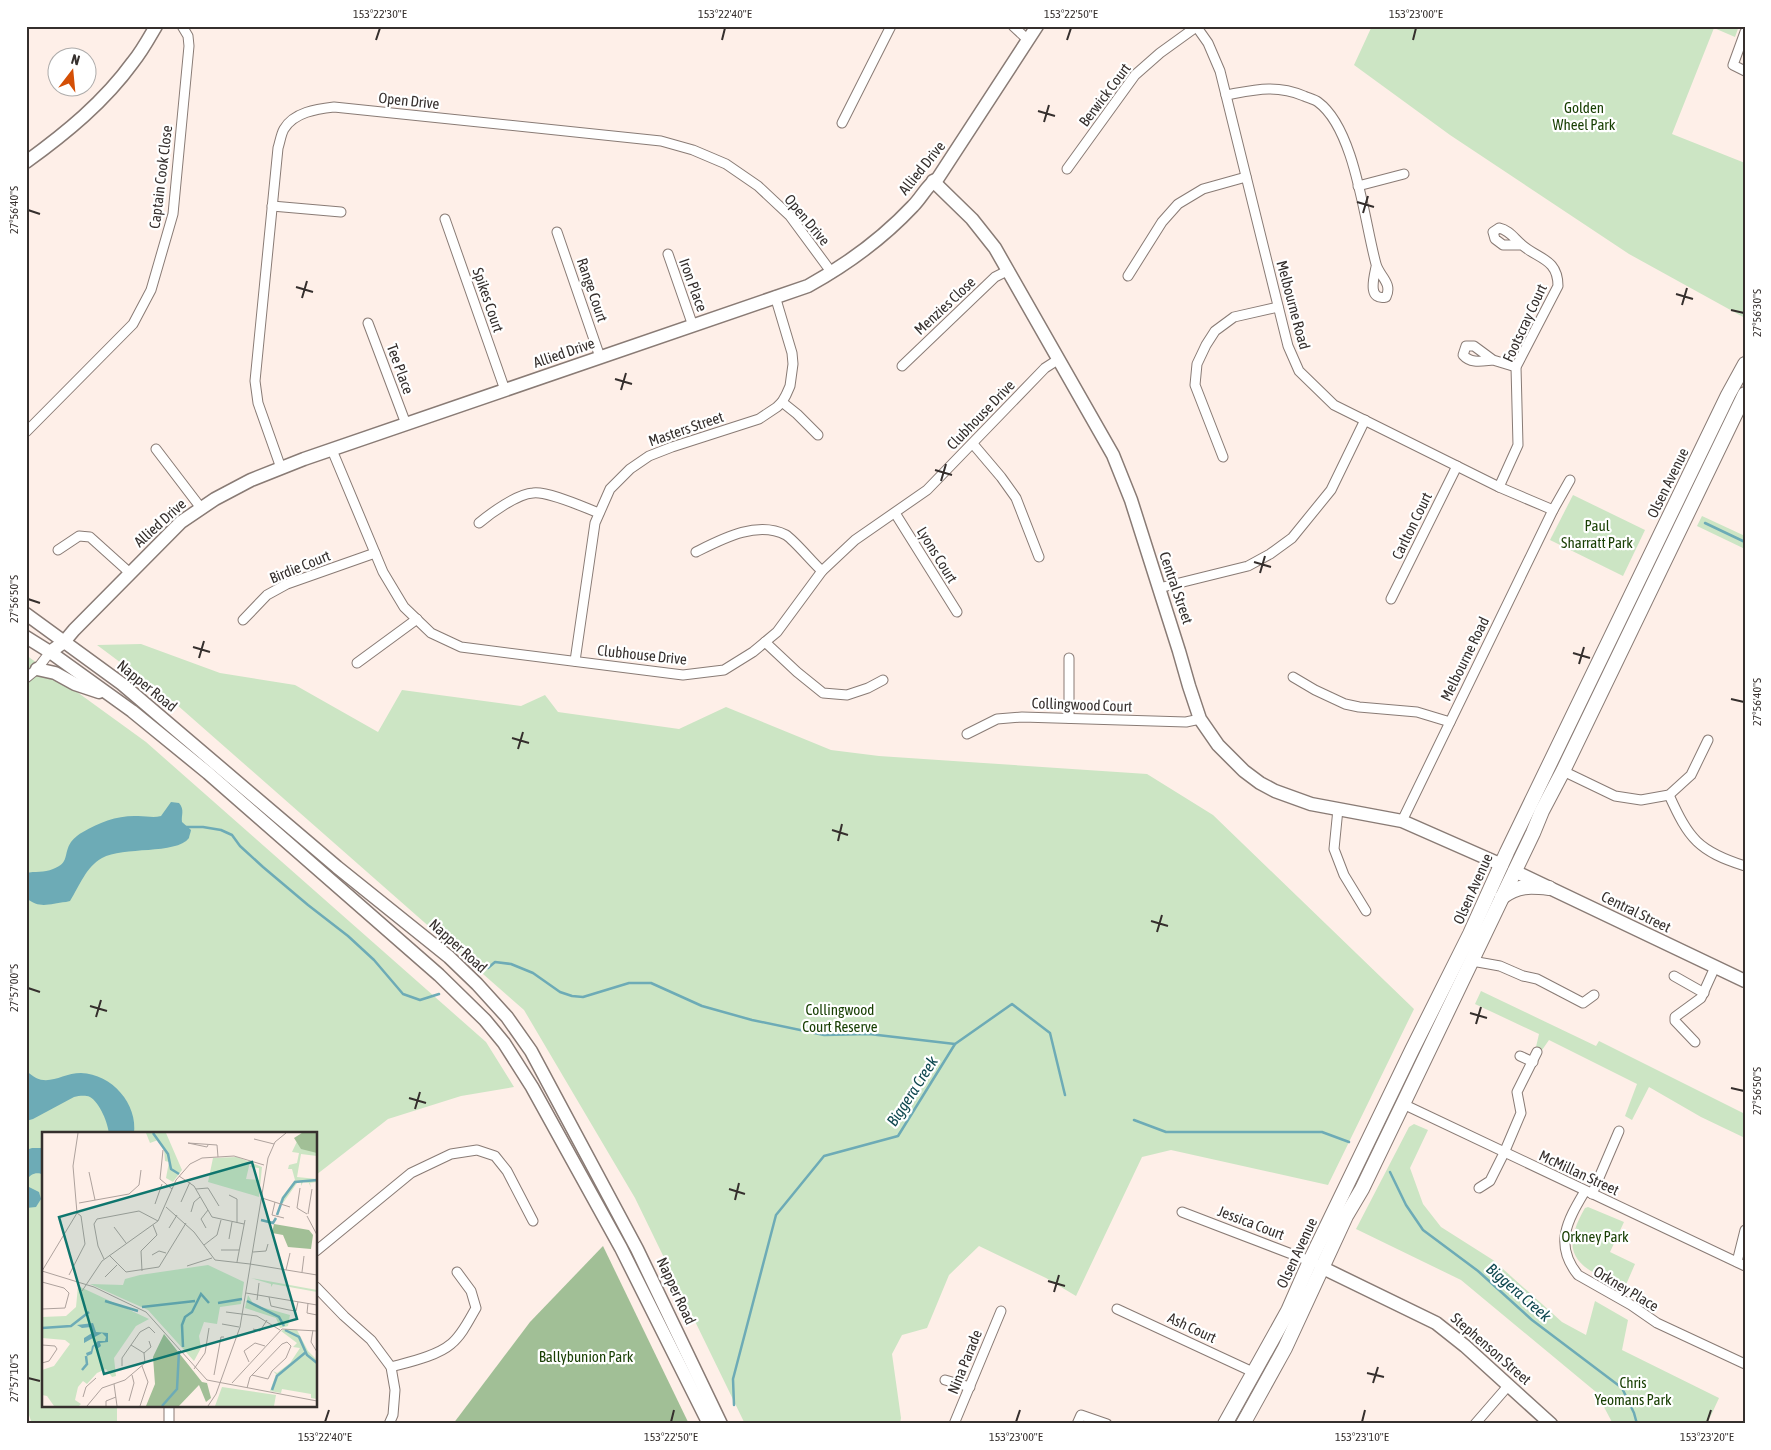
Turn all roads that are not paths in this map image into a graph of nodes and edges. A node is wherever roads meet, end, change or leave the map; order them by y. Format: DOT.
graph roads {
  1 [pos="156,26"];
  2 [pos="182,26"];
  3 [pos="891,26"];
  4 [pos="1013,26"];
  5 [pos="1037,26"];
  6 [pos="1196,26"];
  7 [pos="1745,32"];
  8 [pos="1028,40"];
  9 [pos="1745,71"];
  10 [pos="1226,95"];
  11 [pos="842,124"];
  12 [pos="26,162"];
  13 [pos="1067,169"];
  14 [pos="1404,174"];
  15 [pos="1246,177"];
  16 [pos="933,181"];
  17 [pos="1358,186"];
  18 [pos="272,206"];
  19 [pos="341,212"];
  20 [pos="445,219"];
  21 [pos="557,232"];
  22 [pos="1521,245"];
  23 [pos="668,254"];
  24 [pos="1376,267"];
  25 [pos="1009,270"];
  26 [pos="832,273"];
  27 [pos="1128,276"];
  28 [pos="775,296"];
  29 [pos="1278,307"];
  30 [pos="368,323"];
  31 [pos="693,326"];
  32 [pos="600,357"];
  33 [pos="1059,360"];
  34 [pos="1493,360"];
  35 [pos="1745,364"];
  36 [pos="902,366"];
  37 [pos="1516,367"];
  38 [pos="505,390"];
  39 [pos="1745,394"];
  40 [pos="782,402"];
  41 [pos="1365,420"];
  42 [pos="406,424"];
  43 [pos="26,432"];
  44 [pos="818,435"];
  45 [pos="973,444"];
  46 [pos="156,449"];
  47 [pos="332,450"];
  48 [pos="1223,457"];
  49 [pos="1457,466"];
  50 [pos="281,468"];
  51 [pos="1570,480"];
  52 [pos="1499,487"];
  53 [pos="201,508"];
  54 [pos="1553,510"];
  55 [pos="599,513"];
  56 [pos="895,513"];
  57 [pos="479,523"];
  58 [pos="58,550"];
  59 [pos="696,552"];
  60 [pos="375,553"];
  61 [pos="1039,557"];
  62 [pos="822,571"];
  63 [pos="130,574"];
  64 [pos="1159,588"];
  65 [pos="1391,599"];
  66 [pos="957,612"];
  67 [pos="26,614"];
  68 [pos="417,619"];
  69 [pos="243,620"];
  70 [pos="26,637"];
  71 [pos="64,642"];
  72 [pos="766,642"];
  73 [pos="50,652"];
  74 [pos="1069,658"];
  75 [pos="575,661"];
  76 [pos="357,663"];
  77 [pos="37,669"];
  78 [pos="1293,676"];
  79 [pos="26,678"];
  80 [pos="883,680"];
  81 [pos="113,697"];
  82 [pos="1069,718"];
  83 [pos="1200,719"];
  84 [pos="1450,722"];
  85 [pos="967,734"];
  86 [pos="1708,740"];
  87 [pos="1563,772"];
  88 [pos="1669,795"];
  89 [pos="1338,808"];
  90 [pos="1402,821"];
  91 [pos="1745,866"];
  92 [pos="1508,868"];
  93 [pos="1549,888"];
  94 [pos="1502,897"];
  95 [pos="1366,911"];
  96 [pos="1472,961"];
  97 [pos="1715,967"];
  98 [pos="1674,976"];
  99 [pos="1745,981"];
  100 [pos="1704,993"];
  101 [pos="1594,995"];
  102 [pos="1695,1042"];
  103 [pos="1538,1052"];
  104 [pos="1520,1056"];
  105 [pos="1532,1062"];
  106 [pos="1403,1104"];
  107 [pos="1619,1131"];
  108 [pos="1504,1153"];
  109 [pos="1479,1188"];
  110 [pos="1588,1193"];
  111 [pos="1182,1212"];
  112 [pos="533,1221"];
  113 [pos="1745,1230"];
  114 [pos="318,1249"];
  115 [pos="1310,1261"];
  116 [pos="1741,1264"];
  117 [pos="1323,1268"];
  118 [pos="457,1272"];
  119 [pos="318,1289"];
  120 [pos="1118,1309"];
  121 [pos="1001,1311"];
  122 [pos="1745,1364"];
  123 [pos="392,1366"];
  124 [pos="1255,1372"];
  125 [pos="945,1380"];
  126 [pos="1508,1386"];
  127 [pos="970,1387"];
  128 [pos="169,1408"];
  129 [pos="169,1423"];
  130 [pos="389,1424"];
  131 [pos="709,1424"];
  132 [pos="721,1424"];
  133 [pos="954,1424"];
  134 [pos="1077,1424"];
  135 [pos="1107,1424"];
  136 [pos="1225,1424"];
  137 [pos="1243,1424"];
  138 [pos="1475,1424"];
  139 [pos="1551,1424"];
  1 -- 12 [label="street"];
  2 -- 43 [label="street, Captain Cook Close"];
  3 -- 11 [label="street"];
  4 -- 8 [label="street"];
  5 -- 8 [label="street, Allied Drive"];
  6 -- 10 [label="street, Melbourne Road"];
  6 -- 13 [label="street, Berwick Court"];
  7 -- 9 [label="street"];
  8 -- 16 [label="street, Allied Drive"];
  10 -- 15 [label="street, Melbourne Road"];
  10 -- 17 [label="street"];
  14 -- 17 [label="street"];
  15 -- 27 [label="street"];
  15 -- 29 [label="street, Melbourne Road"];
  16 -- 25 [label="street, Central Street"];
  16 -- 26 [label="street, Allied Drive"];
  17 -- 24 [label="street"];
  18 -- 19 [label="street"];
  18 -- 26 [label="street, Open Drive"];
  18 -- 50 [label="street, Open Drive"];
  20 -- 38 [label="street, Spikes Court"];
  21 -- 32 [label="street, Range Court"];
  22 -- 37 [label="street, Footscray Court"];
  23 -- 31 [label="street, Iron Place"];
  25 -- 33 [label="street, Central Street"];
  25 -- 36 [label="street, Menzies Close"];
  26 -- 28 [label="street, Allied Drive"];
  28 -- 31 [label="street, Allied Drive"];
  28 -- 40 [label="street"];
  29 -- 41 [label="street, Melbourne Road"];
  29 -- 48 [label="street"];
  30 -- 42 [label="street, Tee Place"];
  31 -- 32 [label="street, Allied Drive"];
  32 -- 38 [label="street, Allied Drive"];
  33 -- 45 [label="street, Clubhouse Drive"];
  33 -- 64 [label="street, Central Street"];
  34 -- 37 [label="street"];
  35 -- 92 [label="main road, Olsen Avenue"];
  37 -- 52 [label="street, Footscray Court"];
  38 -- 42 [label="street, Allied Drive"];
  39 -- 87 [label="main road, Olsen Avenue"];
  40 -- 44 [label="street"];
  40 -- 55 [label="street, Masters Street"];
  41 -- 49 [label="street, Melbourne Road"];
  41 -- 64 [label="street"];
  42 -- 47 [label="street, Allied Drive"];
  45 -- 56 [label="street, Clubhouse Drive"];
  45 -- 61 [label="street"];
  46 -- 53 [label="street"];
  47 -- 50 [label="street, Allied Drive"];
  47 -- 60 [label="street, Clubhouse Drive"];
  49 -- 52 [label="street, Melbourne Road"];
  49 -- 65 [label="street, Carlton Court"];
  50 -- 53 [label="street, Allied Drive"];
  51 -- 54 [label="street, Melbourne Road"];
  52 -- 54 [label="street, Melbourne Road"];
  53 -- 63 [label="street, Allied Drive"];
  54 -- 84 [label="street, Melbourne Road"];
  55 -- 57 [label="street"];
  55 -- 75 [label="street, Masters Street"];
  56 -- 62 [label="street, Clubhouse Drive"];
  56 -- 66 [label="street, Lyons Court"];
  58 -- 63 [label="street"];
  59 -- 62 [label="street"];
  60 -- 68 [label="street, Clubhouse Drive"];
  60 -- 69 [label="street, Birdie Court"];
  62 -- 72 [label="street, Clubhouse Drive"];
  63 -- 71 [label="street, Allied Drive"];
  64 -- 83 [label="street, Central Street"];
  67 -- 71 [label="street, Napper Road"];
  68 -- 75 [label="street, Clubhouse Drive"];
  68 -- 76 [label="street"];
  70 -- 73 [label="street, Napper Road"];
  71 -- 73 [label="street, Allied Drive"];
  71 -- 132 [label="street, Napper Road"];
  72 -- 75 [label="street, Clubhouse Drive"];
  72 -- 80 [label="street"];
  73 -- 77 [label="street"];
  73 -- 81 [label="street, Napper Road"];
  74 -- 82 [label="street"];
  77 -- 79 [label="street"];
  77 -- 81 [label="street"];
  78 -- 84 [label="street"];
  81 -- 131 [label="street, Napper Road"];
  82 -- 83 [label="street, Collingwood Court"];
  82 -- 85 [label="street, Collingwood Court"];
  83 -- 89 [label="street, Central Street"];
  84 -- 90 [label="street, Melbourne Road"];
  86 -- 88 [label="street"];
  87 -- 88 [label="street"];
  87 -- 92 [label="main road, Olsen Avenue"];
  88 -- 91 [label="street"];
  89 -- 90 [label="street, Central Street"];
  89 -- 95 [label="street"];
  90 -- 92 [label="street, Central Street"];
  92 -- 93 [label="street, Central Street"];
  92 -- 94 [label="main road, Olsen Avenue"];
  92 -- 115 [label="main road, Olsen Avenue"];
  93 -- 94 [label="main road"];
  93 -- 97 [label="street, Central Street"];
  94 -- 96 [label="main road, Olsen Avenue"];
  96 -- 101 [label="street"];
  96 -- 106 [label="main road, Olsen Avenue"];
  97 -- 99 [label="street, Central Street"];
  97 -- 100 [label="street"];
  98 -- 100 [label="street"];
  100 -- 102 [label="street"];
  103 -- 105 [label="street"];
  104 -- 105 [label="street"];
  105 -- 108 [label="street"];
  106 -- 108 [label="street, McMillan Street"];
  106 -- 117 [label="main road, Olsen Avenue"];
  107 -- 110 [label="street, Orkney Place"];
  108 -- 109 [label="street"];
  108 -- 110 [label="street, McMillan Street"];
  110 -- 116 [label="street, McMillan Street"];
  110 -- 122 [label="street, Orkney Place"];
  111 -- 115 [label="street, Jessica Court"];
  112 -- 114 [label="street"];
  113 -- 116 [label="street"];
  115 -- 117 [label="street, Jessica Court"];
  115 -- 124 [label="main road, Olsen Avenue"];
  117 -- 126 [label="street, Stephenson Street"];
  117 -- 137 [label="main road, Olsen Avenue"];
  118 -- 123 [label="street"];
  119 -- 123 [label="street"];
  120 -- 124 [label="street, Ash Court"];
  121 -- 127 [label="street, Nina Parade"];
  123 -- 130 [label="street"];
  124 -- 136 [label="main road, Olsen Avenue"];
  125 -- 127 [label="street"];
  126 -- 138 [label="street"];
  126 -- 139 [label="street, Stephenson Street"];
  127 -- 133 [label="street, Nina Parade"];
  128 -- 129 [label="street"];
  134 -- 135 [label="street"];
}
